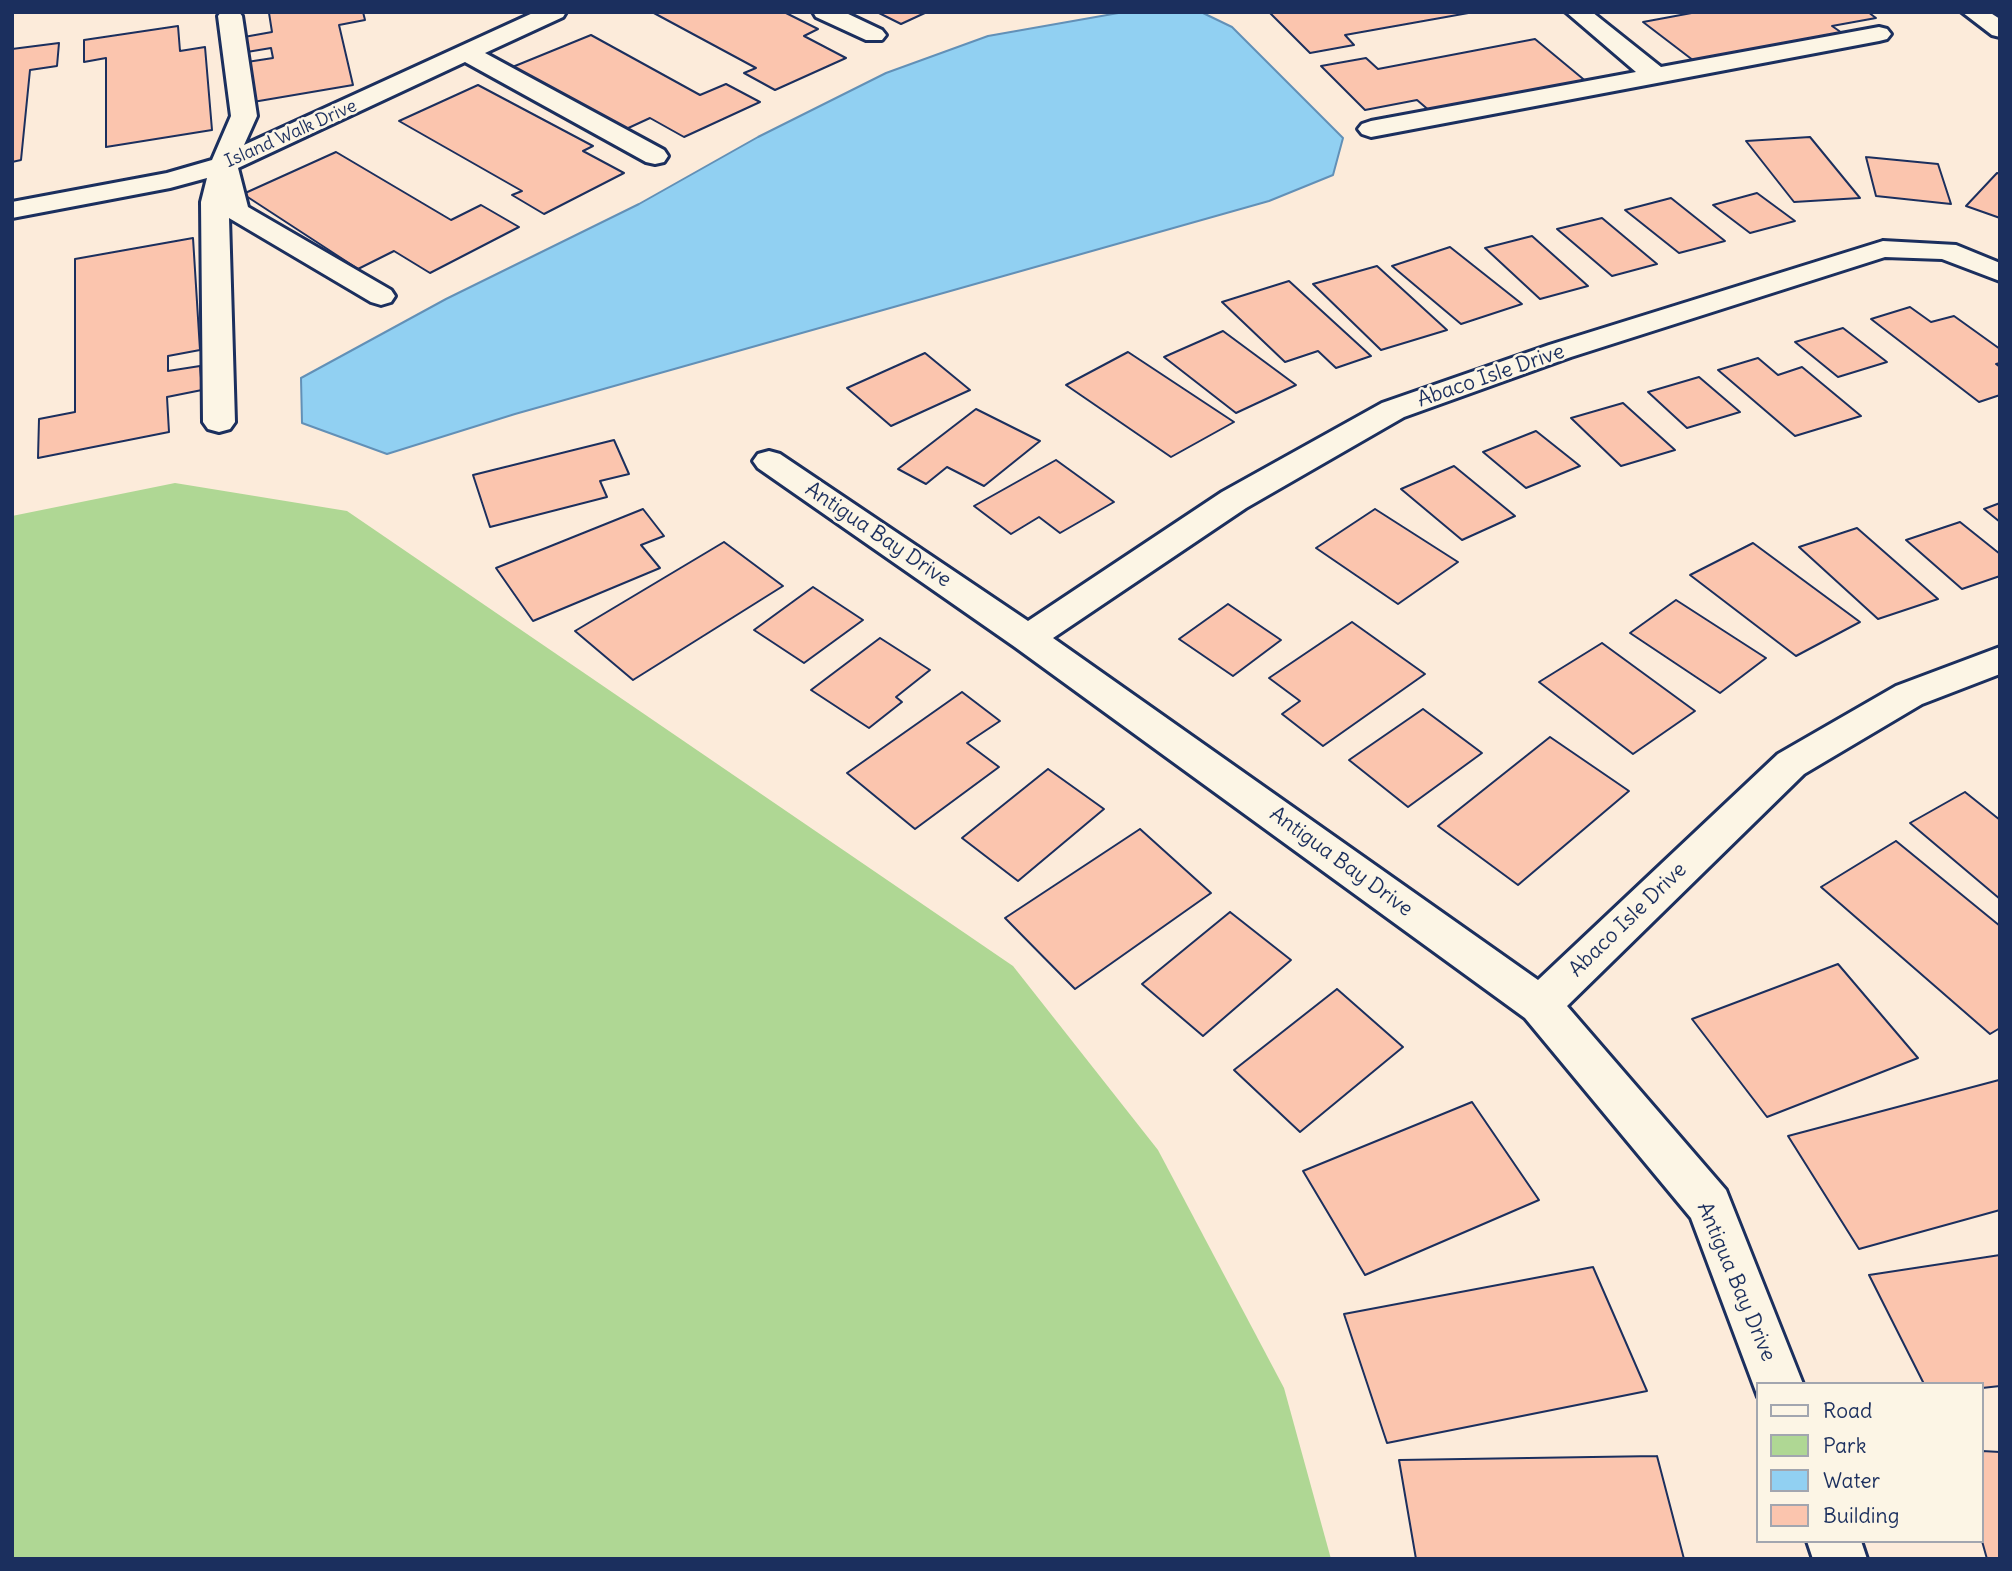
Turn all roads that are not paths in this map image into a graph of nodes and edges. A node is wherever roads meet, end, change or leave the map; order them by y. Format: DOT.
graph roads {
  1 [pos="555,12"];
  2 [pos="824,12"];
  3 [pos="1577,12"];
  4 [pos="1973,12"];
  5 [pos="230,16"];
  6 [pos="2000,30"];
  7 [pos="1879,34"];
  8 [pos="874,35"];
  9 [pos="466,53"];
  10 [pos="1656,75"];
  11 [pos="1371,129"];
  12 [pos="655,156"];
  13 [pos="223,165"];
  14 [pos="12,210"];
  15 [pos="2000,273"];
  16 [pos="381,296"];
  17 [pos="219,422"];
  18 [pos="769,461"];
  19 [pos="1028,638"];
  20 [pos="2000,660"];
  21 [pos="1539,1005"];
  22 [pos="1777,1382"];
  1 -- 9 [label="street, Island Walk Drive"];
  2 -- 8 [label="street"];
  3 -- 10 [label="street"];
  4 -- 6 [label="street"];
  5 -- 13 [label="street"];
  7 -- 10 [label="street"];
  9 -- 12 [label="street"];
  9 -- 13 [label="street, Island Walk Drive"];
  10 -- 11 [label="street"];
  13 -- 14 [label="street, Island Walk Drive"];
  13 -- 16 [label="street"];
  13 -- 17 [label="street"];
  15 -- 19 [label="street, Abaco Isle Drive"];
  18 -- 19 [label="street, Antigua Bay Drive"];
  19 -- 21 [label="street, Antigua Bay Drive"];
  20 -- 21 [label="street, Abaco Isle Drive"];
  21 -- 22 [label="street, Antigua Bay Drive"];
}
